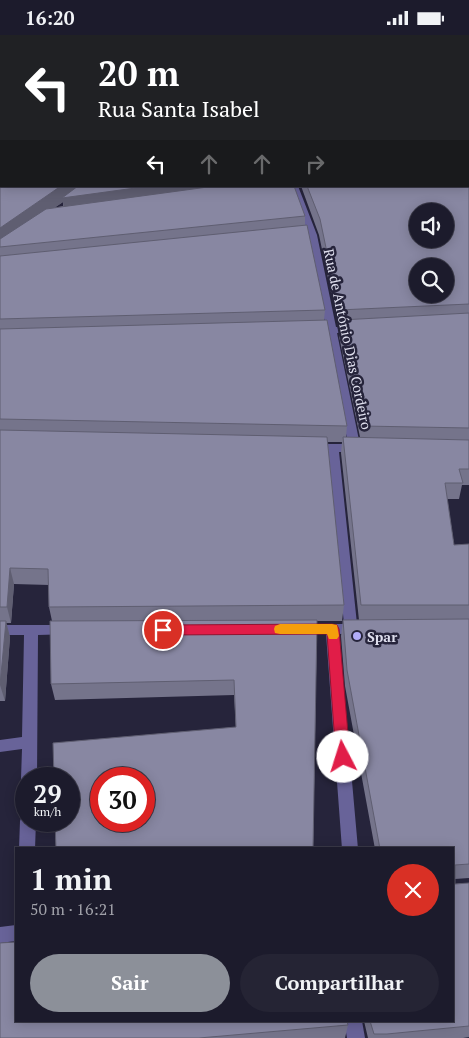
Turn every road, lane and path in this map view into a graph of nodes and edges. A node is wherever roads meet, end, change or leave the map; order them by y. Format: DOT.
graph roads {
  1 [pos="292,187"];
  2 [pos="371,329"];
  3 [pos="332,331"];
  4 [pos="302,332"];
  5 [pos="304,448"];
  6 [pos="334,449"];
  7 [pos="0,629"];
  8 [pos="284,629"];
  9 [pos="332,629"];
  10 [pos="351,629"];
  11 [pos="370,629"];
  12 [pos="79,630"];
  13 [pos="30,631"];
  14 [pos="29,742"];
  15 [pos="0,746"];
  16 [pos="29,767"];
  17 [pos="28,832"];
  18 [pos="27,847"];
  19 [pos="350,847"];
  20 [pos="15,933"];
  21 [pos="0,935"];
  22 [pos="353,1022"];
  23 [pos="356,1038"];
  1 -- 3 [label="street, Rua de António Dias Cordeiro"];
  2 -- 3 [label="street"];
  3 -- 4 [label="street"];
  3 -- 6 [label="street, Rua de António Dias Cordeiro"];
  5 -- 6 [label="street, Rua de António Dias Cordeiro"];
  6 -- 10 [label="street"];
  7 -- 13 [label="street"];
  8 -- 9 [label="street"];
  9 -- 10 [label="street"];
  9 -- 19 [label="street"];
  10 -- 11 [label="street"];
  12 -- 13 [label="street"];
  13 -- 14 [label="street"];
  14 -- 15 [label="street"];
  14 -- 16 [label="street"];
  17 -- 18 [label="street"];
  20 -- 21 [label="street"];
  22 -- 23 [label="street"];
}
